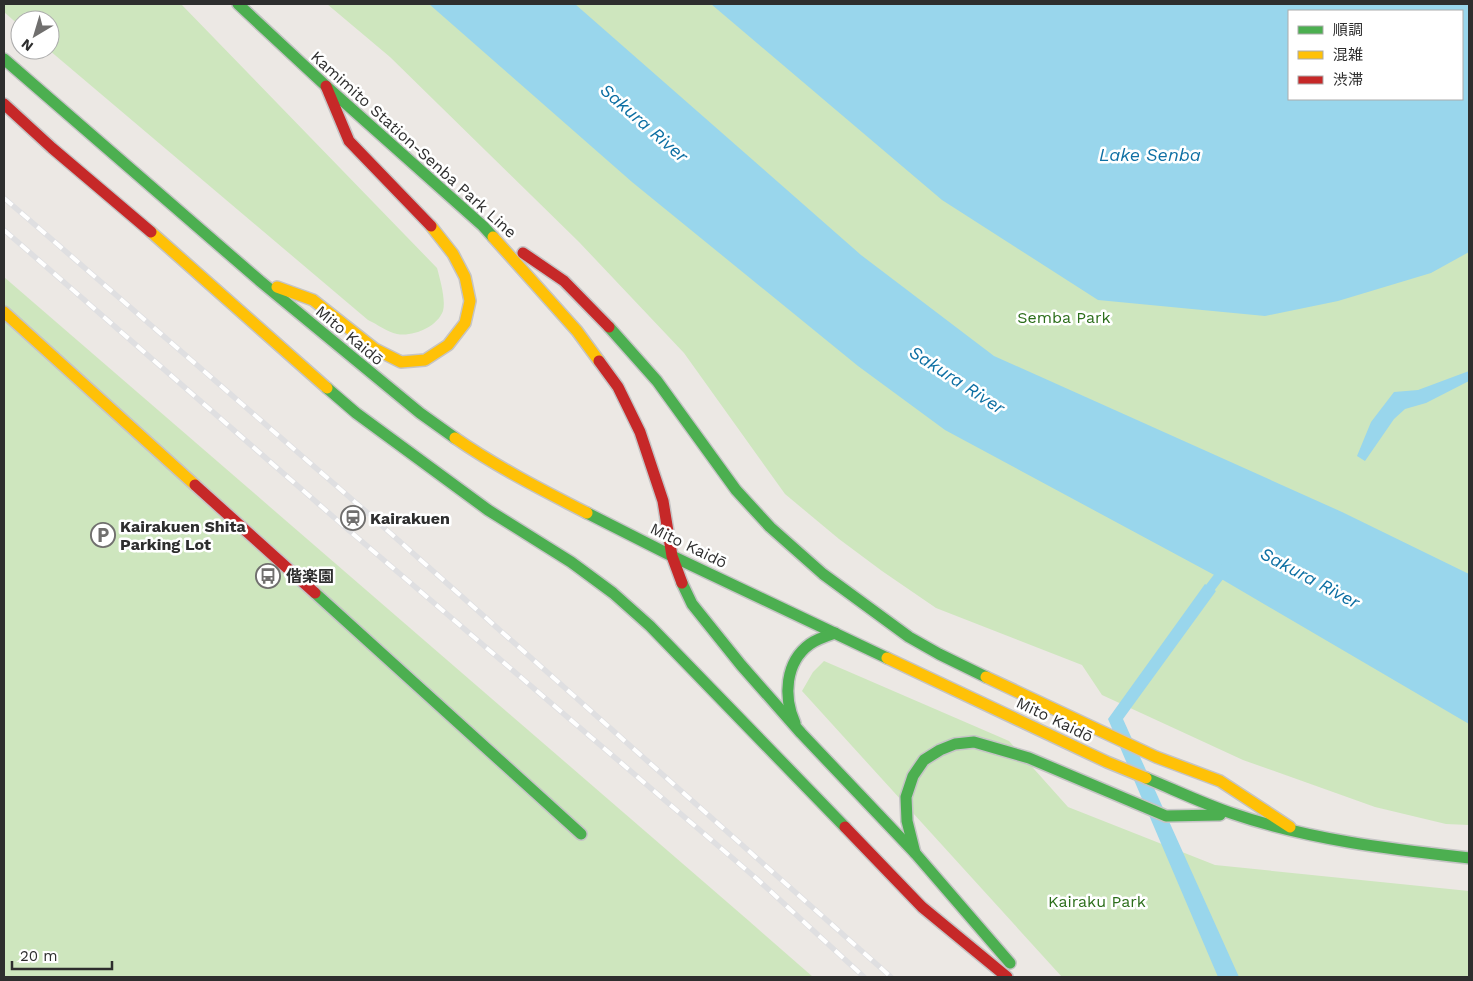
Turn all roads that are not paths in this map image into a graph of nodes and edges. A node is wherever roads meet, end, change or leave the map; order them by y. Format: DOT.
graph roads {
  1 [pos="238,4"];
  2 [pos="4,60"];
  3 [pos="326,86"];
  4 [pos="4,104"];
  5 [pos="483,226"];
  6 [pos="260,280"];
  7 [pos="4,312"];
  8 [pos="672,556"];
  9 [pos="835,633"];
  10 [pos="801,733"];
  11 [pos="1234,814"];
  12 [pos="1298,832"];
  13 [pos="581,834"];
  14 [pos="915,853"];
  15 [pos="1469,858"];
  16 [pos="1017,971"];
  17 [pos="1007,977"];
  1 -- 3 [label="main road, Kamimito Station-Senba Park Line"];
  2 -- 6 [label="main road, Mito Kaidō"];
  3 -- 5 [label="main road, Kamimito Station-Senba Park Line"];
  3 -- 6 [label="main road"];
  4 -- 17 [label="main road"];
  5 -- 8 [label="main road, Kamimito Station-Senba Park Line"];
  5 -- 12 [label="main road"];
  6 -- 8 [label="main road, Mito Kaidō"];
  7 -- 13 [label="main road"];
  8 -- 9 [label="main road, Mito Kaidō"];
  8 -- 10 [label="main road, Kamimito Station-Senba Park Line"];
  9 -- 10 [label="main road"];
  9 -- 11 [label="main road, Mito Kaidō"];
  10 -- 14 [label="main road"];
  11 -- 12 [label="main road, Mito Kaidō"];
  11 -- 14 [label="main road"];
  12 -- 15 [label="main road, Mito Kaidō"];
  14 -- 16 [label="main road"];
}
